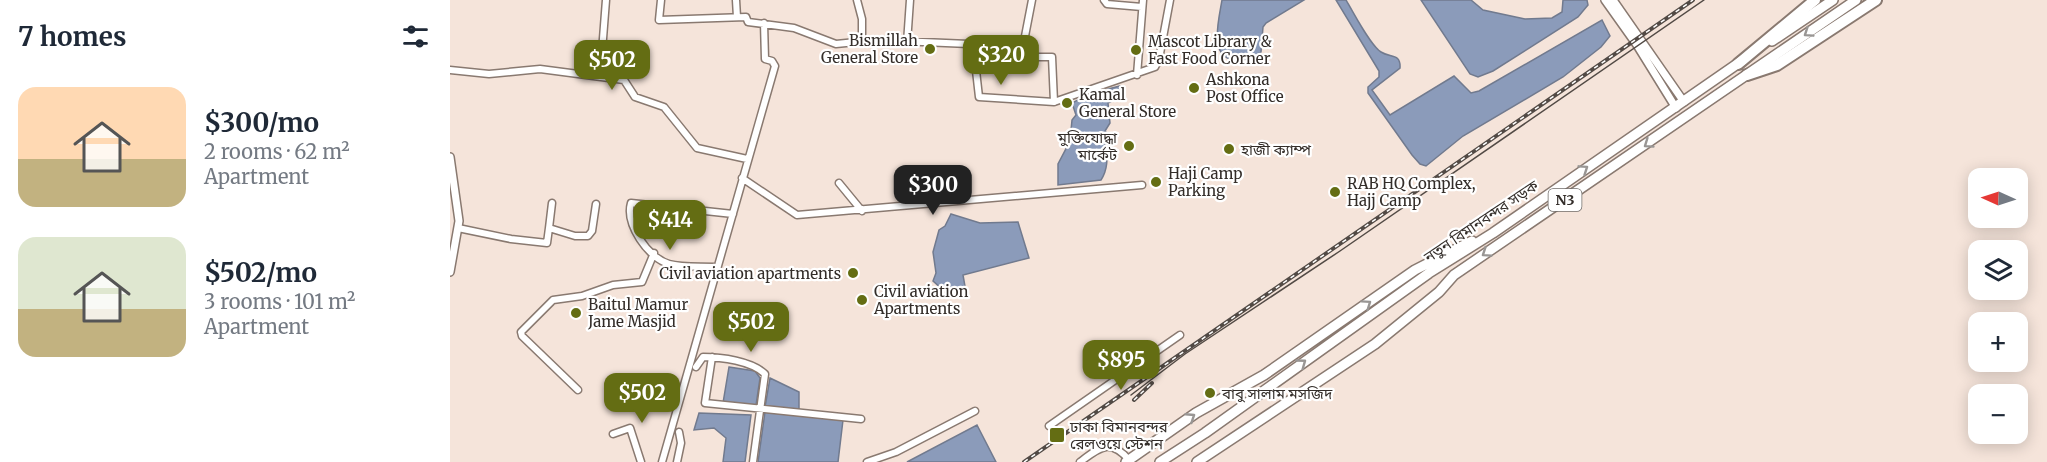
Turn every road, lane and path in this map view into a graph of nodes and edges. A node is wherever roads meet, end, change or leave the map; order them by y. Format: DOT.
graph roads {
  1 [pos="606,0"];
  2 [pos="661,0"];
  3 [pos="736,0"];
  4 [pos="856,0"];
  5 [pos="909,0"];
  6 [pos="1032,0"];
  7 [pos="1104,0"];
  8 [pos="1170,0"];
  9 [pos="1605,0"];
  10 [pos="1613,0"];
  11 [pos="1808,0"];
  12 [pos="1815,0"];
  13 [pos="1833,0"];
  14 [pos="1856,0"];
  15 [pos="1876,0"];
  16 [pos="1142,3"];
  17 [pos="737,17"];
  18 [pos="765,23"];
  19 [pos="862,41"];
  20 [pos="907,43"];
  21 [pos="973,44"];
  22 [pos="1021,57"];
  23 [pos="1738,64"];
  24 [pos="450,70"];
  25 [pos="1137,75"];
  26 [pos="1747,75"];
  27 [pos="600,77"];
  28 [pos="1054,102"];
  29 [pos="1684,102"];
  30 [pos="1676,108"];
  31 [pos="450,157"];
  32 [pos="747,159"];
  33 [pos="742,178"];
  34 [pos="839,183"];
  35 [pos="1142,185"];
  36 [pos="552,203"];
  37 [pos="596,204"];
  38 [pos="862,211"];
  39 [pos="733,214"];
  40 [pos="458,228"];
  41 [pos="549,228"];
  42 [pos="1474,240"];
  43 [pos="654,253"];
  44 [pos="717,267"];
  45 [pos="450,272"];
  46 [pos="1180,335"];
  47 [pos="712,357"];
  48 [pos="696,367"];
  49 [pos="578,390"];
  50 [pos="761,410"];
  51 [pos="975,411"];
  52 [pos="861,419"];
  53 [pos="1049,426"];
  54 [pos="679,432"];
  55 [pos="613,434"];
  56 [pos="1201,460"];
  57 [pos="1127,461"];
  58 [pos="641,462"];
  59 [pos="662,462"];
  60 [pos="677,462"];
  61 [pos="753,462"];
  62 [pos="867,462"];
  63 [pos="1080,462"];
  64 [pos="1160,462"];
  1 -- 27 [label="street"];
  2 -- 17 [label="street"];
  3 -- 17 [label="street"];
  4 -- 19 [label="street"];
  5 -- 20 [label="street"];
  6 -- 22 [label="street"];
  7 -- 16 [label="street"];
  8 -- 25 [label="street"];
  9 -- 30 [label="street"];
  10 -- 29 [label="street"];
  11 -- 23 [label="highway"];
  12 -- 23 [label="highway"];
  13 -- 23 [label="highway, নতুন বিমানবন্দর সড়ক / N3"];
  14 -- 26 [label="highway, নতুন বিমানবন্দর সড়ক / N3, one-way"];
  15 -- 26 [label="highway"];
  16 -- 25 [label="street"];
  17 -- 18 [label="street"];
  18 -- 19 [label="street"];
  18 -- 32 [label="street"];
  19 -- 20 [label="street"];
  20 -- 21 [label="street"];
  21 -- 22 [label="street"];
  21 -- 28 [label="street"];
  22 -- 28 [label="street"];
  23 -- 29 [label="highway, নতুন বিমানবন্দর সড়ক / N3"];
  24 -- 27 [label="street"];
  25 -- 28 [label="street"];
  26 -- 56 [label="highway, নতুন বিমানবন্দর সড়ক / N3, one-way"];
  27 -- 32 [label="street"];
  29 -- 30 [label="highway, নতুন বিমানবন্দর সড়ক / N3"];
  64 -- 30 [label="highway, নতুন বিমানবন্দর সড়ক / N3, one-way"];
  31 -- 40 [label="street"];
  32 -- 33 [label="street"];
  33 -- 38 [label="street"];
  33 -- 39 [label="street"];
  34 -- 38 [label="street"];
  35 -- 38 [label="street"];
  36 -- 41 [label="street"];
  37 -- 41 [label="street"];
  39 -- 43 [label="street"];
  39 -- 44 [label="street"];
  40 -- 41 [label="street"];
  40 -- 45 [label="street"];
  57 -- 42 [label="highway, নতুন বিমানবন্দর সড়ক, one-way"];
  43 -- 44 [label="street"];
  43 -- 49 [label="street"];
  44 -- 59 [label="street"];
  46 -- 53 [label="street"];
  47 -- 48 [label="street"];
  47 -- 50 [label="street"];
  47 -- 50 [label="street"];
  50 -- 52 [label="street"];
  50 -- 61 [label="street"];
  51 -- 62 [label="street"];
  54 -- 60 [label="street"];
  55 -- 58 [label="street"];
  57 -- 63 [label="street"];
}
